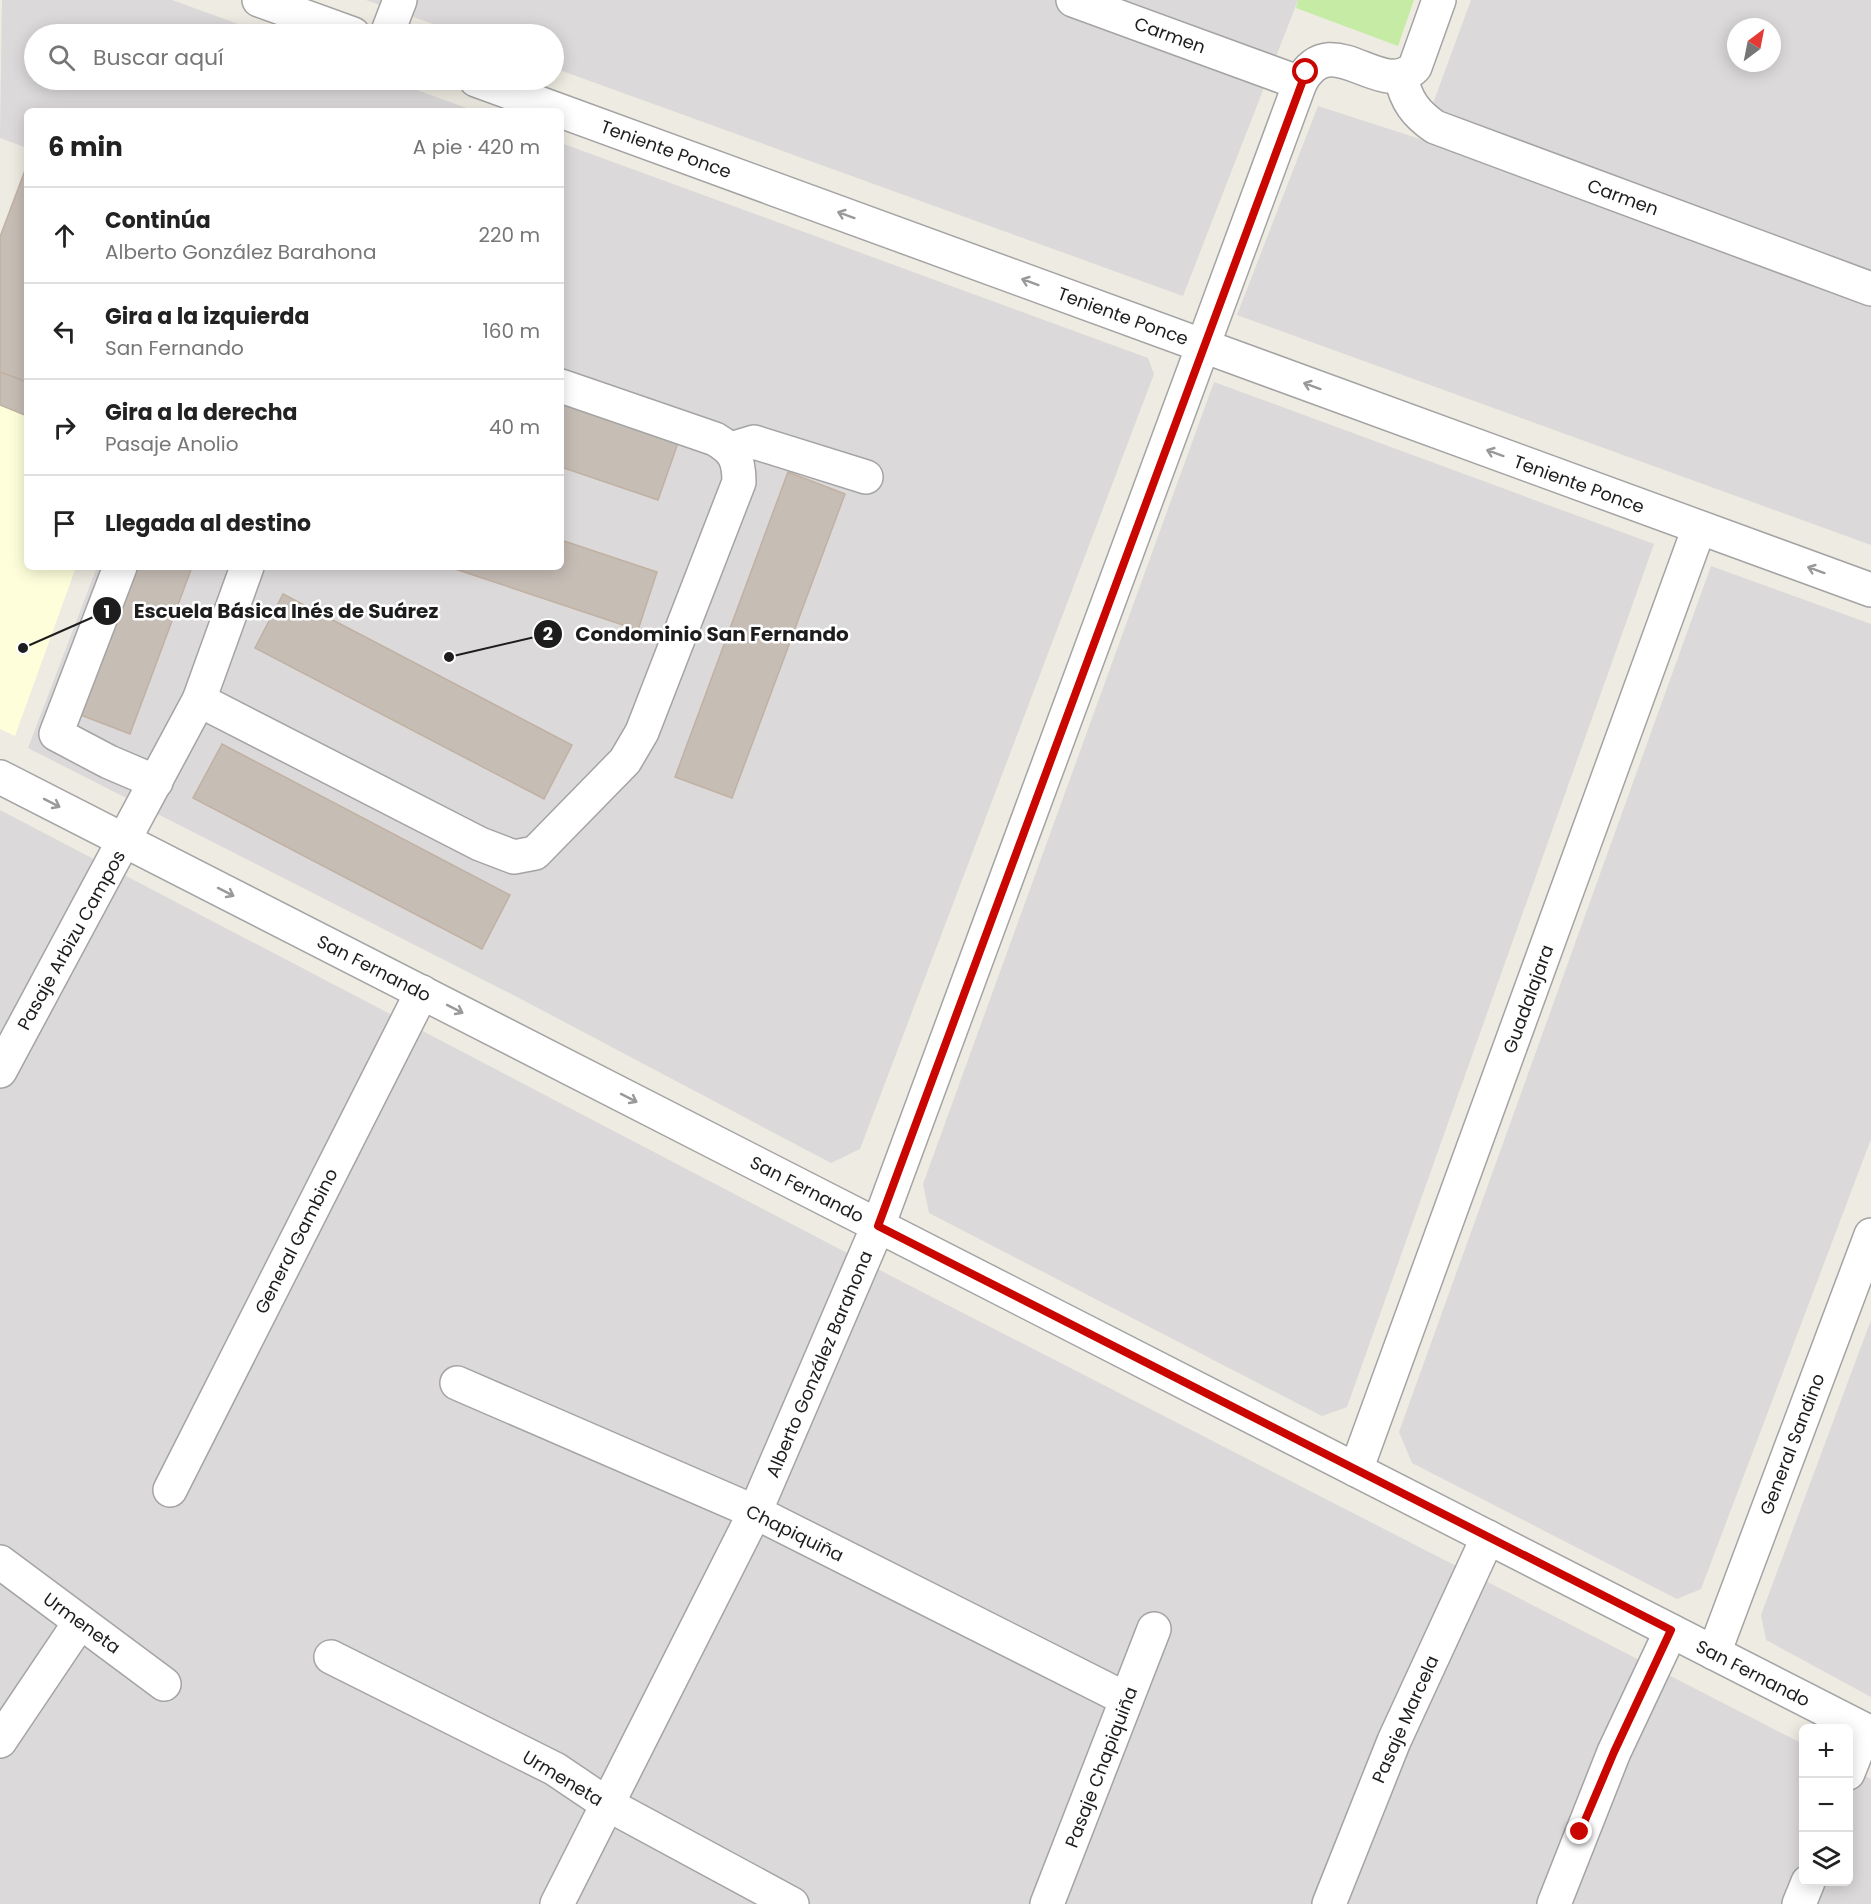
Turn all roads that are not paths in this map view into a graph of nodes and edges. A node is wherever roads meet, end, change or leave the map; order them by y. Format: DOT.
graph roads {
  1 [pos="259,0"];
  2 [pos="400,0"];
  3 [pos="1073,0"];
  4 [pos="1438,0"];
  5 [pos="291,6"];
  6 [pos="331,24"];
  7 [pos="391,24"];
  8 [pos="1401,77"];
  9 [pos="1300,83"];
  10 [pos="503,90"];
  11 [pos="553,108"];
  12 [pos="564,112"];
  13 [pos="1871,289"];
  14 [pos="1203,346"];
  15 [pos="564,387"];
  16 [pos="731,449"];
  17 [pos="866,477"];
  18 [pos="1699,528"];
  19 [pos="119,570"];
  20 [pos="246,570"];
  21 [pos="1871,590"];
  22 [pos="199,700"];
  23 [pos="0,777"];
  24 [pos="156,782"];
  25 [pos="125,841"];
  26 [pos="422,992"];
  27 [pos="0,1071"];
  28 [pos="878,1226"];
  29 [pos="1871,1235"];
  30 [pos="457,1383"];
  31 [pos="1356,1470"];
  32 [pos="170,1490"];
  33 [pos="755,1512"];
  34 [pos="1488,1537"];
  35 [pos="0,1562"];
  36 [pos="80,1622"];
  37 [pos="1154,1629"];
  38 [pos="1671,1630"];
  39 [pos="1714,1653"];
  40 [pos="332,1657"];
  41 [pos="164,1684"];
  42 [pos="1126,1699"];
  43 [pos="1868,1731"];
  44 [pos="0,1742"];
  45 [pos="1853,1762"];
  46 [pos="607,1804"];
  47 [pos="1806,1886"];
  48 [pos="557,1904"];
  49 [pos="792,1904"];
  50 [pos="1047,1904"];
  51 [pos="1329,1904"];
  52 [pos="1554,1904"];
  53 [pos="1799,1904"];
  1 -- 5 [label="street"];
  2 -- 7 [label="street"];
  3 -- 9 [label="street, Carmen"];
  4 -- 8 [label="street"];
  5 -- 6 [label="street"];
  8 -- 9 [label="street, Alberto González Barahona"];
  8 -- 13 [label="street, Carmen"];
  9 -- 14 [label="street, Alberto González Barahona"];
  11 -- 10 [label="street, Teniente Ponce, one-way"];
  14 -- 12 [label="street, Teniente Ponce, one-way"];
  18 -- 14 [label="street, Teniente Ponce, one-way"];
  14 -- 28 [label="street, Alberto González Barahona"];
  15 -- 16 [label="street"];
  16 -- 17 [label="street"];
  16 -- 22 [label="street"];
  21 -- 18 [label="street, Teniente Ponce, one-way"];
  18 -- 31 [label="street, Guadalajara"];
  19 -- 24 [label="street"];
  20 -- 22 [label="street, Pasaje Arbizu Campos"];
  22 -- 24 [label="street, Pasaje Arbizu Campos"];
  23 -- 25 [label="street, San Fernando, one-way"];
  24 -- 25 [label="street, Pasaje Arbizu Campos"];
  25 -- 26 [label="street, San Fernando, one-way"];
  25 -- 27 [label="street, Pasaje Arbizu Campos"];
  26 -- 28 [label="street, San Fernando, one-way"];
  26 -- 32 [label="street, General Gambino"];
  28 -- 31 [label="street, San Fernando"];
  28 -- 33 [label="street, Alberto González Barahona"];
  29 -- 39 [label="street, General Sandino"];
  30 -- 33 [label="street, Chapiquiña"];
  31 -- 34 [label="street, San Fernando"];
  33 -- 42 [label="street, Chapiquiña"];
  33 -- 46 [label="street, Alberto González Barahona"];
  34 -- 38 [label="street, San Fernando"];
  34 -- 51 [label="street, Pasaje Marcela"];
  35 -- 36 [label="street, Urmeneta"];
  36 -- 41 [label="street, Urmeneta"];
  36 -- 44 [label="street"];
  37 -- 42 [label="street, Pasaje Chapiquiña"];
  38 -- 39 [label="street, San Fernando"];
  38 -- 52 [label="street"];
  39 -- 43 [label="street, San Fernando"];
  40 -- 46 [label="street, Urmeneta"];
  42 -- 50 [label="street, Pasaje Chapiquiña"];
  43 -- 45 [label="street"];
  46 -- 48 [label="street, Alberto González Barahona"];
  46 -- 49 [label="street, Urmeneta"];
  47 -- 53 [label="street"];
}
